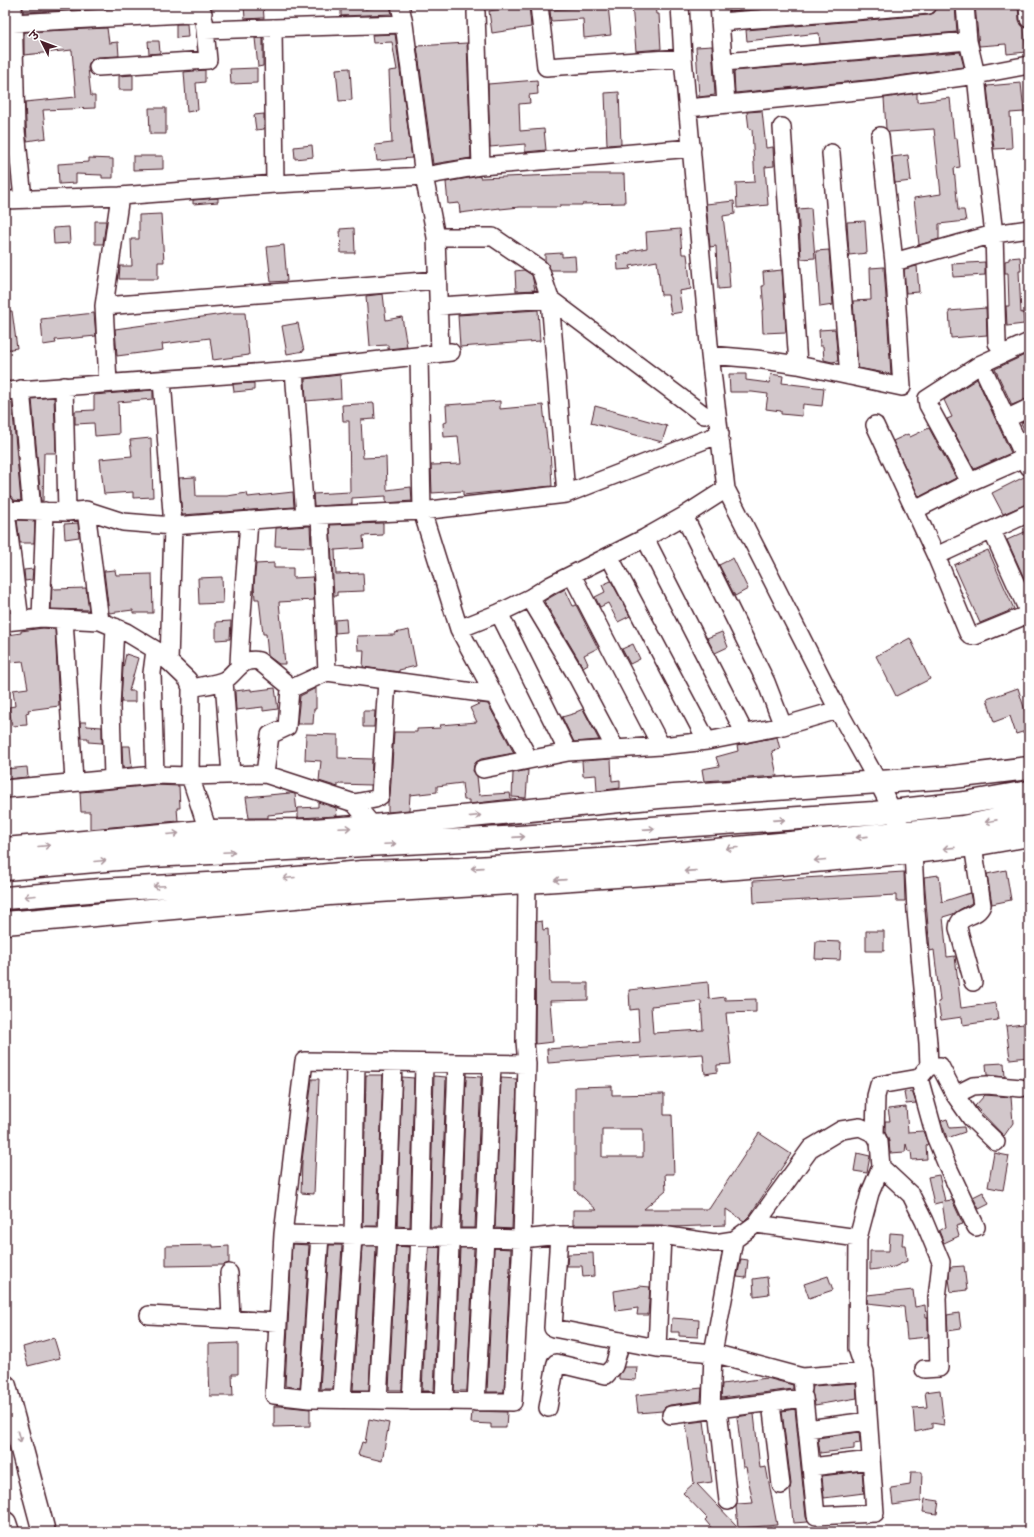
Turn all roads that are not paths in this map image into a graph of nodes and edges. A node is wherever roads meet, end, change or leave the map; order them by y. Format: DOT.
graph roads {
  1 [pos="13,5"];
  2 [pos="400,5"];
  3 [pos="539,5"];
  4 [pos="680,5"];
  5 [pos="718,5"];
  6 [pos="928,5"];
  7 [pos="964,5"];
  8 [pos="1028,5"];
  9 [pos="203,9"];
  10 [pos="476,12"];
  11 [pos="1029,19"];
  12 [pos="720,22"];
  13 [pos="14,23"];
  14 [pos="404,24"];
  15 [pos="272,28"];
  16 [pos="205,30"];
  17 [pos="968,41"];
  18 [pos="683,58"];
  19 [pos="724,62"];
  20 [pos="1029,65"];
  21 [pos="98,67"];
  22 [pos="976,75"];
  23 [pos="726,104"];
  24 [pos="688,108"];
  25 [pos="782,127"];
  26 [pos="880,136"];
  27 [pos="692,148"];
  28 [pos="831,153"];
  29 [pos="481,166"];
  30 [pos="424,176"];
  31 [pos="275,184"];
  32 [pos="120,196"];
  33 [pos="23,199"];
  34 [pos="5,200"];
  35 [pos="1029,229"];
  36 [pos="994,234"];
  37 [pos="436,237"];
  38 [pos="894,262"];
  39 [pos="437,280"];
  40 [pos="550,299"];
  41 [pos="104,306"];
  42 [pos="439,306"];
  43 [pos="1029,342"];
  44 [pos="997,343"];
  45 [pos="710,355"];
  46 [pos="419,356"];
  47 [pos="982,364"];
  48 [pos="798,365"];
  49 [pos="294,370"];
  50 [pos="849,376"];
  51 [pos="162,380"];
  52 [pos="108,383"];
  53 [pos="64,386"];
  54 [pos="13,390"];
  55 [pos="1029,408"];
  56 [pos="704,415"];
  57 [pos="1006,419"];
  58 [pos="875,425"];
  59 [pos="720,434"];
  60 [pos="1027,461"];
  61 [pos="970,482"];
  62 [pos="726,489"];
  63 [pos="566,494"];
  64 [pos="5,508"];
  65 [pos="86,510"];
  66 [pos="915,510"];
  67 [pos="39,511"];
  68 [pos="422,511"];
  69 [pos="67,512"];
  70 [pos="1029,513"];
  71 [pos="313,516"];
  72 [pos="684,516"];
  73 [pos="249,520"];
  74 [pos="173,526"];
  75 [pos="992,531"];
  76 [pos="645,538"];
  77 [pos="609,556"];
  78 [pos="936,556"];
  79 [pos="572,574"];
  80 [pos="530,598"];
  81 [pos="1029,613"];
  82 [pos="499,614"];
  83 [pos="41,618"];
  84 [pos="64,619"];
  85 [pos="12,621"];
  86 [pos="107,624"];
  87 [pos="459,629"];
  88 [pos="155,650"];
  89 [pos="169,662"];
  90 [pos="239,665"];
  91 [pos="327,672"];
  92 [pos="387,680"];
  93 [pos="224,681"];
  94 [pos="191,688"];
  95 [pos="292,688"];
  96 [pos="495,695"];
  97 [pos="838,710"];
  98 [pos="783,726"];
  99 [pos="745,734"];
  100 [pos="707,741"];
  101 [pos="661,746"];
  102 [pos="615,748"];
  103 [pos="568,752"];
  104 [pos="529,759"];
  105 [pos="1029,768"];
  106 [pos="484,769"];
  107 [pos="264,774"];
  108 [pos="155,775"];
  109 [pos="231,775"];
  110 [pos="190,776"];
  111 [pos="113,778"];
  112 [pos="74,781"];
  113 [pos="878,782"];
  114 [pos="5,789"];
  115 [pos="1029,792"];
  116 [pos="354,802"];
  117 [pos="892,811"];
  118 [pos="1029,814"];
  119 [pos="373,826"];
  120 [pos="298,830"];
  121 [pos="208,831"];
  122 [pos="903,833"];
  123 [pos="1029,835"];
  124 [pos="974,846"];
  125 [pos="328,847"];
  126 [pos="5,849"];
  127 [pos="913,852"];
  128 [pos="5,869"];
  129 [pos="593,869"];
  130 [pos="527,882"];
  131 [pos="5,898"];
  132 [pos="5,923"];
  133 [pos="973,982"];
  134 [pos="356,1062"];
  135 [pos="393,1062"];
  136 [pos="424,1063"];
  137 [pos="457,1063"];
  138 [pos="492,1064"];
  139 [pos="527,1064"];
  140 [pos="924,1072"];
  141 [pos="1021,1088"];
  142 [pos="955,1095"];
  143 [pos="875,1134"];
  144 [pos="996,1142"];
  145 [pos="881,1167"];
  146 [pos="756,1224"];
  147 [pos="976,1227"];
  148 [pos="283,1234"];
  149 [pos="320,1235"];
  150 [pos="559,1235"];
  151 [pos="662,1235"];
  152 [pos="353,1236"];
  153 [pos="387,1236"];
  154 [pos="420,1237"];
  155 [pos="450,1237"];
  156 [pos="485,1238"];
  157 [pos="858,1238"];
  158 [pos="522,1239"];
  159 [pos="734,1240"];
  160 [pos="229,1274"];
  161 [pos="149,1315"];
  162 [pos="231,1320"];
  163 [pos="278,1322"];
  164 [pos="621,1341"];
  165 [pos="657,1348"];
  166 [pos="713,1353"];
  167 [pos="924,1369"];
  168 [pos="866,1372"];
  169 [pos="802,1377"];
  170 [pos="5,1386"];
  171 [pos="804,1398"];
  172 [pos="309,1399"];
  173 [pos="342,1399"];
  174 [pos="378,1400"];
  175 [pos="411,1401"];
  176 [pos="444,1401"];
  177 [pos="476,1402"];
  178 [pos="771,1403"];
  179 [pos="548,1408"];
  180 [pos="714,1410"];
  181 [pos="671,1415"];
  182 [pos="868,1421"];
  183 [pos="807,1429"];
  184 [pos="871,1460"];
  185 [pos="811,1467"];
  186 [pos="782,1485"];
  187 [pos="728,1501"];
  188 [pos="5,1523"];
  189 [pos="8,1532"];
  190 [pos="44,1532"];
  1 -- 13 [label="street"];
  2 -- 14 [label="street"];
  3 -- 18 [label="street"];
  4 -- 18 [label="street"];
  5 -- 12 [label="street"];
  6 -- 12 [label="street"];
  7 -- 17 [label="street"];
  8 -- 11 [label="street"];
  9 -- 13 [label="street"];
  9 -- 16 [label="street"];
  10 -- 29 [label="street"];
  12 -- 19 [label="street"];
  13 -- 33 [label="street"];
  14 -- 15 [label="street"];
  14 -- 30 [label="street"];
  15 -- 16 [label="street"];
  15 -- 31 [label="street"];
  16 -- 21 [label="street"];
  17 -- 19 [label="street"];
  17 -- 22 [label="street"];
  18 -- 24 [label="street"];
  19 -- 23 [label="street"];
  20 -- 22 [label="street"];
  22 -- 23 [label="street"];
  22 -- 36 [label="street"];
  23 -- 24 [label="street"];
  24 -- 27 [label="street"];
  25 -- 48 [label="street"];
  26 -- 38 [label="street"];
  27 -- 29 [label="street"];
  27 -- 45 [label="street"];
  28 -- 50 [label="street"];
  29 -- 30 [label="street"];
  30 -- 31 [label="street"];
  30 -- 37 [label="street"];
  31 -- 32 [label="street"];
  32 -- 33 [label="street"];
  32 -- 41 [label="street"];
  33 -- 34 [label="street"];
  35 -- 36 [label="street"];
  36 -- 38 [label="street"];
  36 -- 44 [label="street"];
  37 -- 39 [label="street"];
  37 -- 40 [label="street"];
  38 -- 50 [label="street"];
  39 -- 41 [label="street"];
  39 -- 42 [label="street"];
  40 -- 42 [label="street"];
  40 -- 56 [label="street"];
  40 -- 63 [label="street"];
  41 -- 52 [label="street"];
  42 -- 46 [label="street"];
  43 -- 47 [label="street"];
  45 -- 48 [label="street"];
  45 -- 59 [label="street"];
  46 -- 49 [label="street"];
  46 -- 68 [label="street"];
  47 -- 57 [label="street"];
  47 -- 61 [label="street"];
  48 -- 50 [label="street"];
  49 -- 51 [label="street"];
  49 -- 71 [label="street"];
  51 -- 52 [label="street"];
  51 -- 74 [label="street"];
  52 -- 53 [label="street"];
  53 -- 54 [label="street"];
  53 -- 69 [label="street"];
  54 -- 67 [label="street"];
  55 -- 57 [label="street"];
  57 -- 60 [label="street"];
  58 -- 66 [label="street"];
  59 -- 62 [label="street"];
  59 -- 63 [label="street"];
  60 -- 61 [label="street"];
  61 -- 66 [label="street"];
  62 -- 72 [label="street"];
  62 -- 97 [label="street"];
  63 -- 68 [label="street"];
  64 -- 67 [label="street"];
  64 -- 85 [label="street"];
  65 -- 69 [label="street"];
  65 -- 74 [label="street"];
  65 -- 86 [label="street"];
  66 -- 78 [label="street"];
  67 -- 69 [label="street"];
  67 -- 83 [label="street"];
  68 -- 71 [label="street"];
  68 -- 87 [label="street"];
  70 -- 75 [label="street"];
  71 -- 73 [label="street"];
  71 -- 91 [label="street"];
  72 -- 76 [label="street"];
  72 -- 98 [label="street"];
  73 -- 74 [label="street"];
  73 -- 90 [label="street"];
  74 -- 89 [label="street"];
  75 -- 78 [label="street"];
  75 -- 81 [label="street"];
  76 -- 77 [label="street"];
  76 -- 99 [label="street"];
  77 -- 79 [label="street"];
  77 -- 100 [label="street"];
  78 -- 81 [label="street"];
  79 -- 80 [label="street"];
  79 -- 101 [label="street"];
  80 -- 82 [label="street"];
  80 -- 102 [label="street"];
  82 -- 87 [label="street"];
  82 -- 103 [label="street"];
  83 -- 84 [label="street"];
  83 -- 85 [label="street"];
  84 -- 86 [label="street"];
  84 -- 112 [label="street"];
  86 -- 88 [label="street"];
  86 -- 111 [label="street"];
  87 -- 96 [label="street"];
  88 -- 89 [label="street"];
  88 -- 108 [label="street"];
  89 -- 94 [label="street"];
  90 -- 93 [label="street"];
  90 -- 95 [label="street"];
  91 -- 92 [label="street"];
  91 -- 95 [label="street"];
  92 -- 96 [label="street"];
  92 -- 116 [label="street"];
  93 -- 94 [label="street"];
  93 -- 109 [label="street"];
  94 -- 110 [label="street"];
  95 -- 107 [label="street"];
  96 -- 104 [label="street"];
  97 -- 98 [label="street"];
  97 -- 113 [label="street"];
  98 -- 99 [label="street"];
  99 -- 100 [label="street"];
  100 -- 101 [label="street"];
  101 -- 102 [label="street"];
  102 -- 103 [label="street"];
  103 -- 104 [label="street"];
  104 -- 106 [label="street"];
  105 -- 113 [label="main road"];
  107 -- 109 [label="street"];
  107 -- 116 [label="street"];
  108 -- 110 [label="street"];
  108 -- 111 [label="street"];
  109 -- 110 [label="street"];
  110 -- 121 [label="street"];
  111 -- 112 [label="street"];
  112 -- 114 [label="street"];
  113 -- 117 [label="street"];
  119 -- 113 [label="main road, one-way"];
  115 -- 117 [label="main road"];
  116 -- 119 [label="street"];
  117 -- 122 [label="street"];
  125 -- 117 [label="main road, one-way"];
  118 -- 122 [label="main road, one-way"];
  120 -- 119 [label="main road, one-way"];
  120 -- 121 [label="main road"];
  120 -- 125 [label="main road"];
  126 -- 121 [label="main road, one-way"];
  122 -- 127 [label="street"];
  122 -- 129 [label="main road, one-way"];
  123 -- 124 [label="main road"];
  124 -- 127 [label="main road, one-way"];
  124 -- 133 [label="street"];
  128 -- 125 [label="main road, one-way"];
  127 -- 129 [label="main road, one-way"];
  127 -- 140 [label="street"];
  129 -- 130 [label="main road, one-way"];
  129 -- 131 [label="main road, one-way"];
  130 -- 132 [label="main road"];
  130 -- 139 [label="street"];
  134 -- 135 [label="street"];
  134 -- 148 [label="street"];
  134 -- 152 [label="street"];
  135 -- 136 [label="street"];
  135 -- 153 [label="street"];
  136 -- 137 [label="street"];
  136 -- 154 [label="street"];
  137 -- 138 [label="street"];
  137 -- 155 [label="street"];
  138 -- 139 [label="street"];
  138 -- 156 [label="street"];
  139 -- 158 [label="street"];
  140 -- 142 [label="street"];
  140 -- 143 [label="street"];
  140 -- 147 [label="street"];
  141 -- 142 [label="street"];
  142 -- 144 [label="street"];
  143 -- 145 [label="street"];
  143 -- 146 [label="street"];
  145 -- 157 [label="street"];
  145 -- 167 [label="street"];
  146 -- 157 [label="street"];
  146 -- 159 [label="street"];
  148 -- 149 [label="street"];
  148 -- 163 [label="street"];
  149 -- 152 [label="street"];
  149 -- 172 [label="street"];
  150 -- 151 [label="street"];
  150 -- 158 [label="street"];
  150 -- 164 [label="street"];
  151 -- 159 [label="street"];
  151 -- 165 [label="street"];
  152 -- 153 [label="street"];
  152 -- 173 [label="street"];
  153 -- 154 [label="street"];
  153 -- 174 [label="street"];
  154 -- 155 [label="street"];
  154 -- 175 [label="street"];
  155 -- 156 [label="street"];
  155 -- 176 [label="street"];
  156 -- 158 [label="street"];
  156 -- 177 [label="street"];
  157 -- 168 [label="street"];
  158 -- 177 [label="street"];
  159 -- 166 [label="street"];
  160 -- 162 [label="street"];
  161 -- 162 [label="street"];
  162 -- 163 [label="street"];
  163 -- 172 [label="street"];
  164 -- 165 [label="street"];
  164 -- 179 [label="street"];
  165 -- 166 [label="street"];
  166 -- 169 [label="street"];
  166 -- 180 [label="street"];
  168 -- 169 [label="street"];
  168 -- 182 [label="street"];
  169 -- 171 [label="street"];
  170 -- 190 [label="main road, one-way"];
  171 -- 178 [label="street"];
  171 -- 183 [label="street"];
  172 -- 173 [label="street"];
  173 -- 174 [label="street"];
  174 -- 175 [label="street"];
  175 -- 176 [label="street"];
  176 -- 177 [label="street"];
  178 -- 180 [label="street"];
  178 -- 186 [label="street"];
  180 -- 181 [label="street"];
  180 -- 187 [label="street"];
  182 -- 183 [label="street"];
  182 -- 184 [label="street"];
  183 -- 185 [label="street"];
  184 -- 185 [label="street"];
  184 -- 185 [label="street"];
  188 -- 189 [label="main road"];
}
